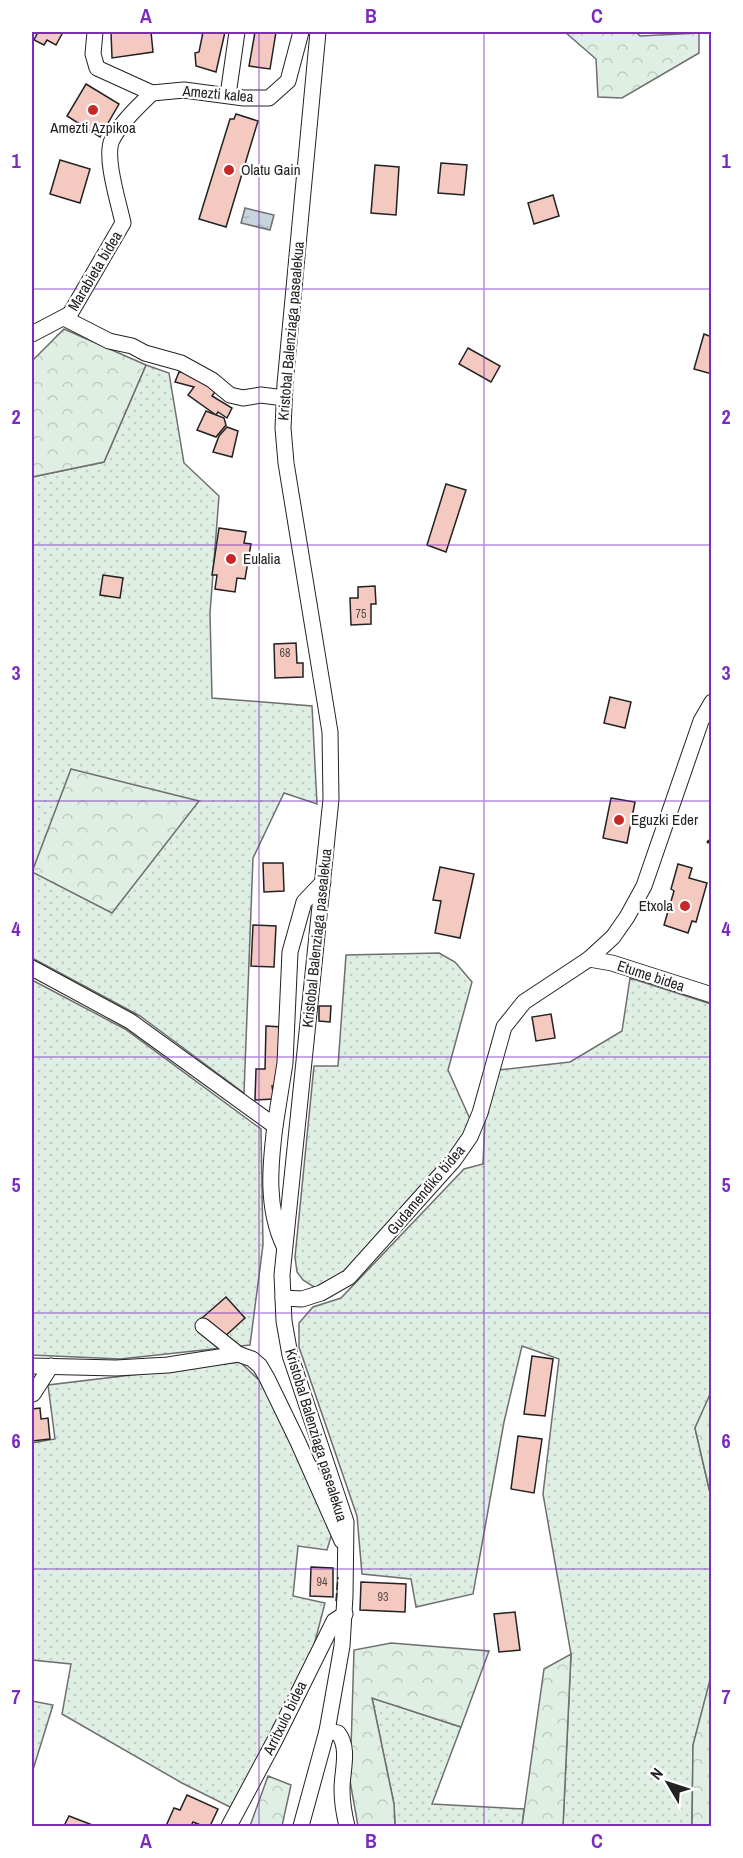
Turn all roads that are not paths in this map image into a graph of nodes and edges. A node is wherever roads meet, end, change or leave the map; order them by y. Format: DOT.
graph roads {
  1 [pos="95,32"];
  2 [pos="237,32"];
  3 [pos="301,32"];
  4 [pos="318,32"];
  5 [pos="152,93"];
  6 [pos="228,95"];
  7 [pos="64,318"];
  8 [pos="32,334"];
  9 [pos="284,398"];
  10 [pos="711,702"];
  11 [pos="324,882"];
  12 [pos="589,959"];
  13 [pos="32,968"];
  14 [pos="711,995"];
  15 [pos="274,1126"];
  16 [pos="285,1249"];
  17 [pos="282,1298"];
  18 [pos="203,1326"];
  19 [pos="238,1354"];
  20 [pos="32,1366"];
  21 [pos="51,1366"];
  22 [pos="33,1394"];
  23 [pos="345,1549"];
  24 [pos="345,1614"];
  25 [pos="327,1731"];
  26 [pos="229,1827"];
  27 [pos="300,1827"];
  28 [pos="347,1827"];
  1 -- 5 [label="street"];
  2 -- 6 [label="street"];
  3 -- 6 [label="street, Amezti kalea"];
  4 -- 9 [label="street, Kristobal Balenziaga pasealekua"];
  5 -- 6 [label="street, Amezti kalea"];
  5 -- 7 [label="street, Marabieta bidea"];
  7 -- 8 [label="street, Marabieta bidea"];
  7 -- 9 [label="street"];
  9 -- 11 [label="street, Kristobal Balenziaga pasealekua"];
  10 -- 12 [label="street, Gudamendiko bidea"];
  11 -- 15 [label="street"];
  11 -- 16 [label="street, Kristobal Balenziaga pasealekua"];
  12 -- 14 [label="street, Etume bidea"];
  12 -- 17 [label="street, Gudamendiko bidea"];
  13 -- 15 [label="street"];
  15 -- 16 [label="street"];
  16 -- 17 [label="street, Kristobal Balenziaga pasealekua"];
  17 -- 23 [label="street, Kristobal Balenziaga pasealekua"];
  18 -- 19 [label="street"];
  19 -- 21 [label="street"];
  19 -- 23 [label="street"];
  20 -- 21 [label="street"];
  21 -- 22 [label="street"];
  23 -- 24 [label="street, Kristobal Balenziaga pasealekua"];
  24 -- 25 [label="street, Kristobal Balenziaga pasealekua"];
  24 -- 26 [label="street, Arritxulo bidea"];
  25 -- 27 [label="street, Kristobal Balenziaga pasealekua"];
  25 -- 28 [label="street"];
}
